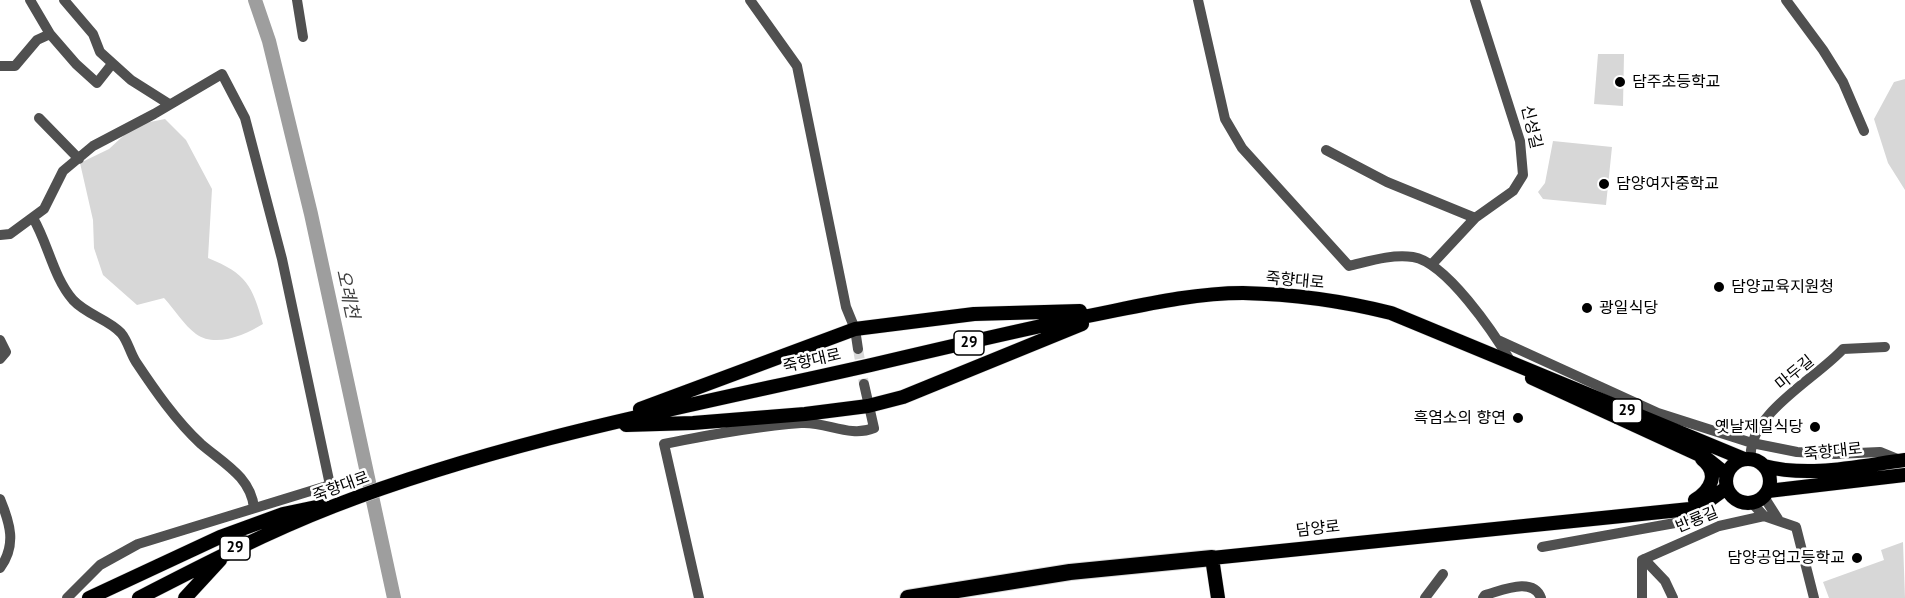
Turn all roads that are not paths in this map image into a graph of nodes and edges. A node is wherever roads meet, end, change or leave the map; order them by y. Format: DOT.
graph roads {
  1 [pos="30,0"];
  2 [pos="64,0"];
  3 [pos="297,0"];
  4 [pos="750,0"];
  5 [pos="1198,0"];
  6 [pos="1475,0"];
  7 [pos="1786,0"];
  8 [pos="50,34"];
  9 [pos="303,37"];
  10 [pos="112,64"];
  11 [pos="0,66"];
  12 [pos="169,104"];
  13 [pos="39,118"];
  14 [pos="1864,131"];
  15 [pos="1326,150"];
  16 [pos="79,159"];
  17 [pos="33,218"];
  18 [pos="1476,218"];
  19 [pos="0,235"];
  20 [pos="1433,263"];
  21 [pos="1115,310"];
  22 [pos="855,329"];
  23 [pos="0,340"];
  24 [pos="1498,340"];
  25 [pos="1886,347"];
  26 [pos="858,349"];
  27 [pos="0,359"];
  28 [pos="1511,362"];
  29 [pos="864,384"];
  30 [pos="868,406"];
  31 [pos="593,426"];
  32 [pos="1752,443"];
  33 [pos="1690,451"];
  34 [pos="1748,459"];
  35 [pos="1904,461"];
  36 [pos="1764,466"];
  37 [pos="1905,476"];
  38 [pos="1726,481"];
  39 [pos="1755,498"];
  40 [pos="0,499"];
  41 [pos="335,506"];
  42 [pos="1699,507"];
  43 [pos="254,508"];
  44 [pos="1678,510"];
  45 [pos="1764,516"];
  46 [pos="1778,519"];
  47 [pos="1542,548"];
  48 [pos="229,551"];
  49 [pos="1212,558"];
  50 [pos="1644,559"];
  51 [pos="0,568"];
  52 [pos="1443,574"];
  53 [pos="66,598"];
  54 [pos="89,598"];
  55 [pos="139,598"];
  56 [pos="184,598"];
  57 [pos="699,598"];
  58 [pos="908,598"];
  59 [pos="1218,598"];
  60 [pos="1425,598"];
  61 [pos="1483,598"];
  62 [pos="1541,598"];
  63 [pos="1641,598"];
  64 [pos="1673,598"];
  65 [pos="1814,598"];
  1 -- 8 [label="street"];
  2 -- 10 [label="street"];
  3 -- 9 [label="street"];
  4 -- 22 [label="street"];
  5 -- 20 [label="street"];
  6 -- 18 [label="street, 신성길"];
  7 -- 14 [label="street"];
  8 -- 10 [label="street"];
  8 -- 11 [label="street"];
  10 -- 12 [label="street"];
  12 -- 16 [label="street"];
  12 -- 43 [label="street"];
  13 -- 16 [label="street"];
  15 -- 18 [label="street"];
  16 -- 17 [label="street"];
  17 -- 19 [label="street"];
  17 -- 43 [label="street"];
  18 -- 20 [label="street, 신성길"];
  20 -- 24 [label="street"];
  21 -- 22 [label="main road"];
  21 -- 28 [label="main road, 죽향대로 / 29"];
  21 -- 30 [label="main road"];
  21 -- 31 [label="main road, 죽향대로 / 29"];
  22 -- 26 [label="street"];
  22 -- 31 [label="main road"];
  23 -- 27 [label="street"];
  24 -- 28 [label="street"];
  24 -- 32 [label="street"];
  25 -- 32 [label="street, 마두길"];
  28 -- 33 [label="main road, 죽향대로 / 29"];
  28 -- 34 [label="main road, 죽향대로 / 29"];
  29 -- 30 [label="street"];
  30 -- 31 [label="main road"];
  30 -- 57 [label="street"];
  31 -- 41 [label="main road, 죽향대로 / 29"];
  32 -- 34 [label="street, 마두길"];
  32 -- 35 [label="street"];
  33 -- 38 [label="main road, 죽향대로 / 29"];
  33 -- 44 [label="main road"];
  34 -- 36 [label="main road"];
  34 -- 38 [label="main road"];
  35 -- 36 [label="main road, 죽향대로"];
  36 -- 39 [label="main road"];
  37 -- 39 [label="main road, 죽향대로"];
  38 -- 39 [label="main road"];
  38 -- 42 [label="main road, 담양로"];
  39 -- 42 [label="main road, 죽향대로"];
  39 -- 45 [label="street"];
  39 -- 46 [label="street"];
  40 -- 51 [label="street"];
  41 -- 48 [label="main road, 죽향대로 / 29"];
  41 -- 54 [label="main road"];
  42 -- 44 [label="main road, 담양로"];
  42 -- 47 [label="street"];
  43 -- 53 [label="street"];
  44 -- 49 [label="main road, 담양로"];
  45 -- 46 [label="street"];
  45 -- 50 [label="street, 반룡길"];
  46 -- 65 [label="street"];
  48 -- 55 [label="main road, 죽향대로 / 29"];
  48 -- 56 [label="main road"];
  49 -- 58 [label="highway, 담양로"];
  49 -- 59 [label="main road"];
  50 -- 63 [label="street"];
  50 -- 64 [label="street"];
  52 -- 60 [label="street"];
  61 -- 62 [label="street"];
}
